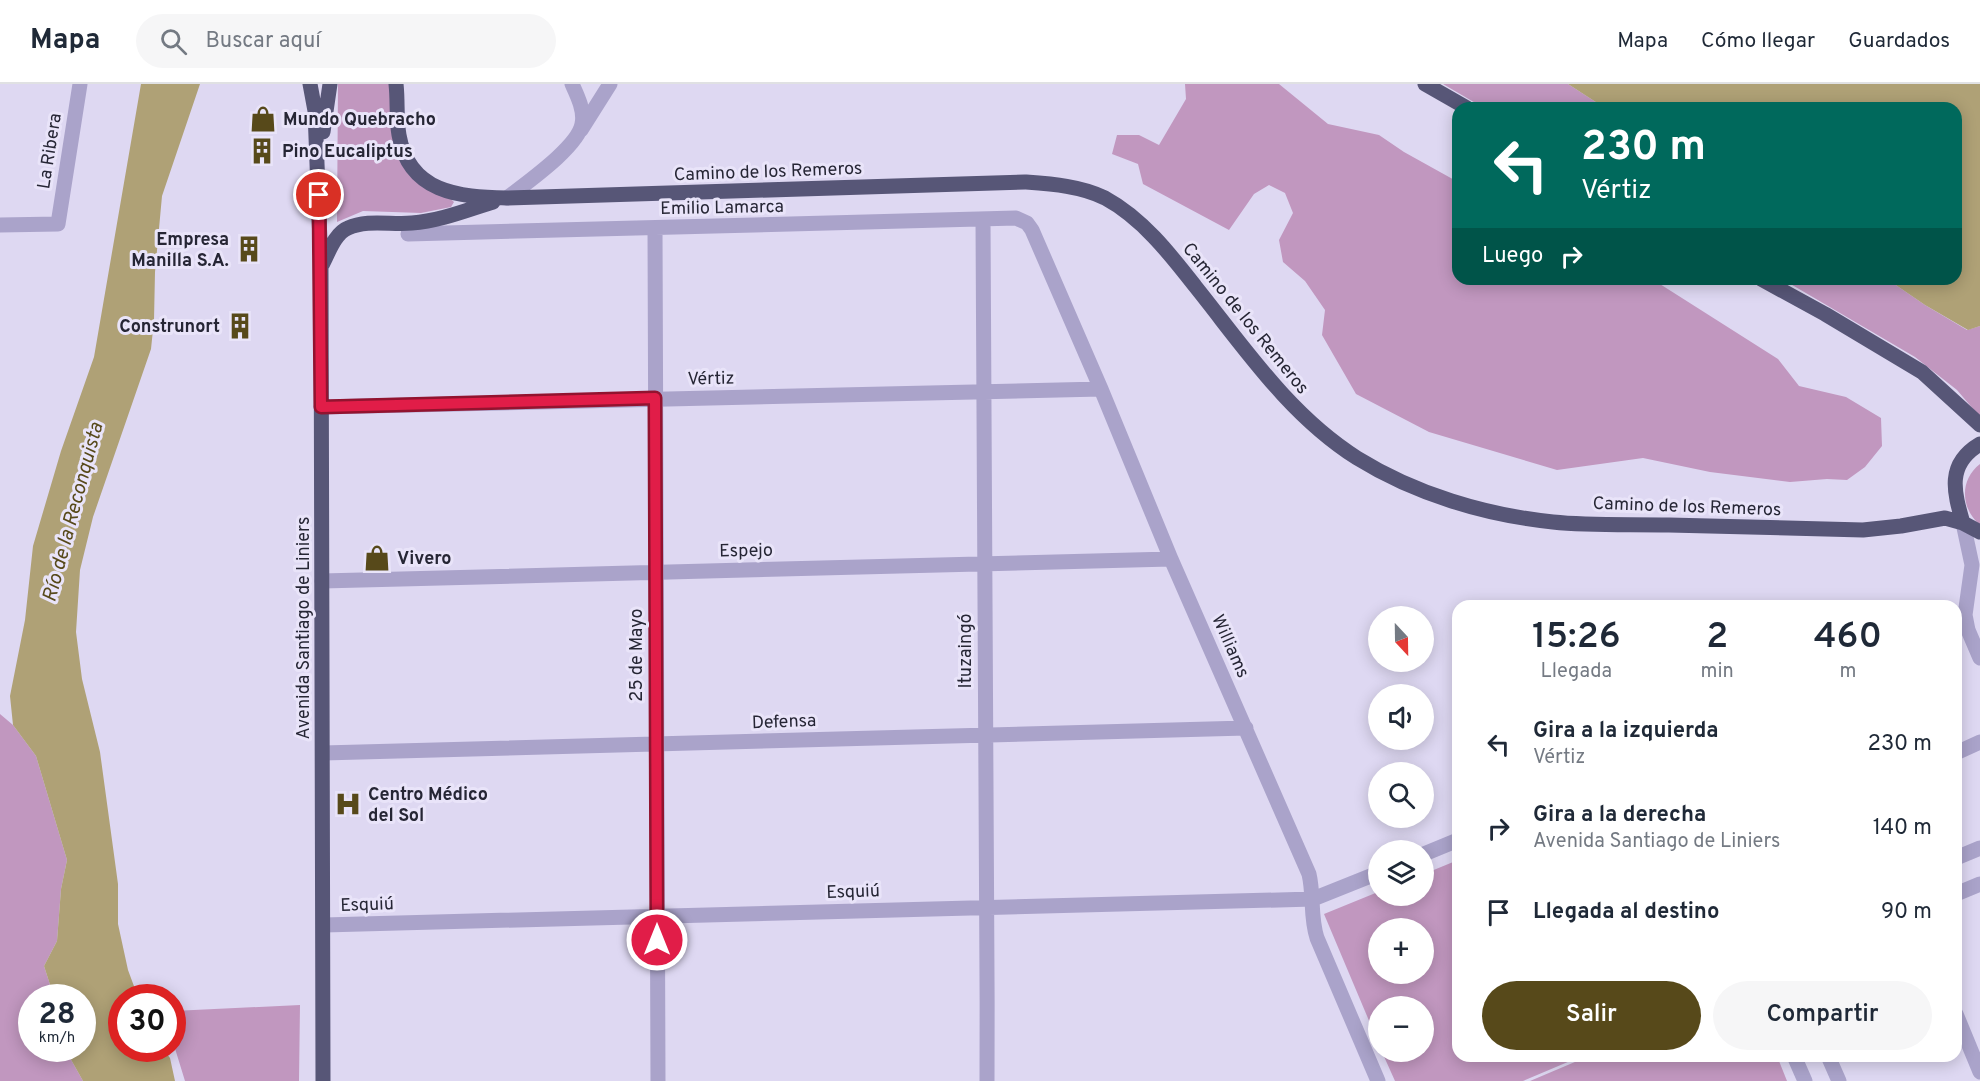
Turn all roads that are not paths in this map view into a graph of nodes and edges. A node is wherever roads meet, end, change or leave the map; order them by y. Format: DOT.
graph roads {
  1 [pos="80,84"];
  2 [pos="310,84"];
  3 [pos="330,84"];
  4 [pos="396,84"];
  5 [pos="572,84"];
  6 [pos="610,84"];
  7 [pos="1425,84"];
  8 [pos="1456,102"];
  9 [pos="579,132"];
  10 [pos="318,174"];
  11 [pos="507,198"];
  12 [pos="983,220"];
  13 [pos="0,225"];
  14 [pos="655,228"];
  15 [pos="1032,230"];
  16 [pos="408,234"];
  17 [pos="321,268"];
  18 [pos="1772,285"];
  19 [pos="1101,388"];
  20 [pos="983,391"];
  21 [pos="655,398"];
  22 [pos="321,407"];
  23 [pos="1980,425"];
  24 [pos="1980,444"];
  25 [pos="1963,523"];
  26 [pos="1980,532"];
  27 [pos="1171,559"];
  28 [pos="983,564"];
  29 [pos="656,572"];
  30 [pos="1975,580"];
  31 [pos="322,581"];
  32 [pos="1962,632"];
  33 [pos="1980,658"];
  34 [pos="1246,728"];
  35 [pos="985,735"];
  36 [pos="1980,742"];
  37 [pos="656,744"];
  38 [pos="1962,750"];
  39 [pos="323,753"];
  40 [pos="1452,842"];
  41 [pos="1980,848"];
  42 [pos="1434,850"];
  43 [pos="1962,856"];
  44 [pos="1368,877"];
  45 [pos="1980,884"];
  46 [pos="1962,892"];
  47 [pos="1313,899"];
  48 [pos="987,907"];
  49 [pos="657,916"];
  50 [pos="324,925"];
  51 [pos="1962,1028"];
  52 [pos="1797,1062"];
  53 [pos="1831,1062"];
  54 [pos="1980,1072"];
  55 [pos="323,1081"];
  56 [pos="658,1081"];
  57 [pos="987,1081"];
  58 [pos="1378,1081"];
  59 [pos="1805,1081"];
  60 [pos="1839,1081"];
  1 -- 13 [label="street, La Ribera"];
  2 -- 10 [label="main road, Avenida Santiago de Liniers"];
  3 -- 10 [label="main road, Avenida Santiago de Liniers"];
  4 -- 11 [label="main road, Camino de los Remeros"];
  5 -- 9 [label="street"];
  6 -- 9 [label="street"];
  7 -- 8 [label="main road"];
  9 -- 11 [label="street"];
  10 -- 17 [label="main road, Avenida Santiago de Liniers"];
  11 -- 17 [label="main road, Camino de los Remeros"];
  11 -- 25 [label="main road, Camino de los Remeros"];
  12 -- 14 [label="street, Emilio Lamarca"];
  12 -- 15 [label="street, Emilio Lamarca"];
  12 -- 20 [label="street, Ituzaingó"];
  14 -- 16 [label="street, Emilio Lamarca"];
  14 -- 21 [label="street, 25 de Mayo"];
  15 -- 19 [label="street, Williams"];
  17 -- 22 [label="main road, Avenida Santiago de Liniers"];
  18 -- 23 [label="main road"];
  19 -- 20 [label="street, Vértiz"];
  19 -- 27 [label="street, Williams"];
  20 -- 21 [label="street, Vértiz"];
  20 -- 28 [label="street, Ituzaingó"];
  21 -- 22 [label="street, Vértiz"];
  21 -- 29 [label="street, 25 de Mayo"];
  22 -- 31 [label="main road, Avenida Santiago de Liniers"];
  24 -- 25 [label="main road"];
  25 -- 26 [label="main road, Camino de los Remeros"];
  25 -- 30 [label="street"];
  27 -- 28 [label="street, Espejo"];
  27 -- 34 [label="street, Williams"];
  28 -- 29 [label="street, Espejo"];
  28 -- 35 [label="street, Ituzaingó"];
  29 -- 31 [label="street, Espejo"];
  29 -- 37 [label="street, 25 de Mayo"];
  30 -- 32 [label="street"];
  31 -- 39 [label="main road, Avenida Santiago de Liniers"];
  32 -- 33 [label="street"];
  34 -- 35 [label="street, Defensa"];
  34 -- 47 [label="street, Williams"];
  35 -- 37 [label="street, Defensa"];
  35 -- 48 [label="street, Ituzaingó"];
  36 -- 38 [label="street"];
  37 -- 39 [label="street, Defensa"];
  37 -- 49 [label="street, 25 de Mayo"];
  39 -- 50 [label="main road, Avenida Santiago de Liniers"];
  40 -- 42 [label="street"];
  41 -- 43 [label="street"];
  44 -- 47 [label="street, Esquiú"];
  45 -- 46 [label="street"];
  47 -- 48 [label="street, Esquiú"];
  47 -- 58 [label="street, Williams"];
  48 -- 49 [label="street, Esquiú"];
  48 -- 57 [label="street, Ituzaingó"];
  49 -- 50 [label="street, Esquiú"];
  49 -- 56 [label="street, 25 de Mayo"];
  50 -- 55 [label="main road, Avenida Santiago de Liniers"];
  51 -- 54 [label="street"];
  52 -- 59 [label="street"];
  53 -- 60 [label="street"];
}
